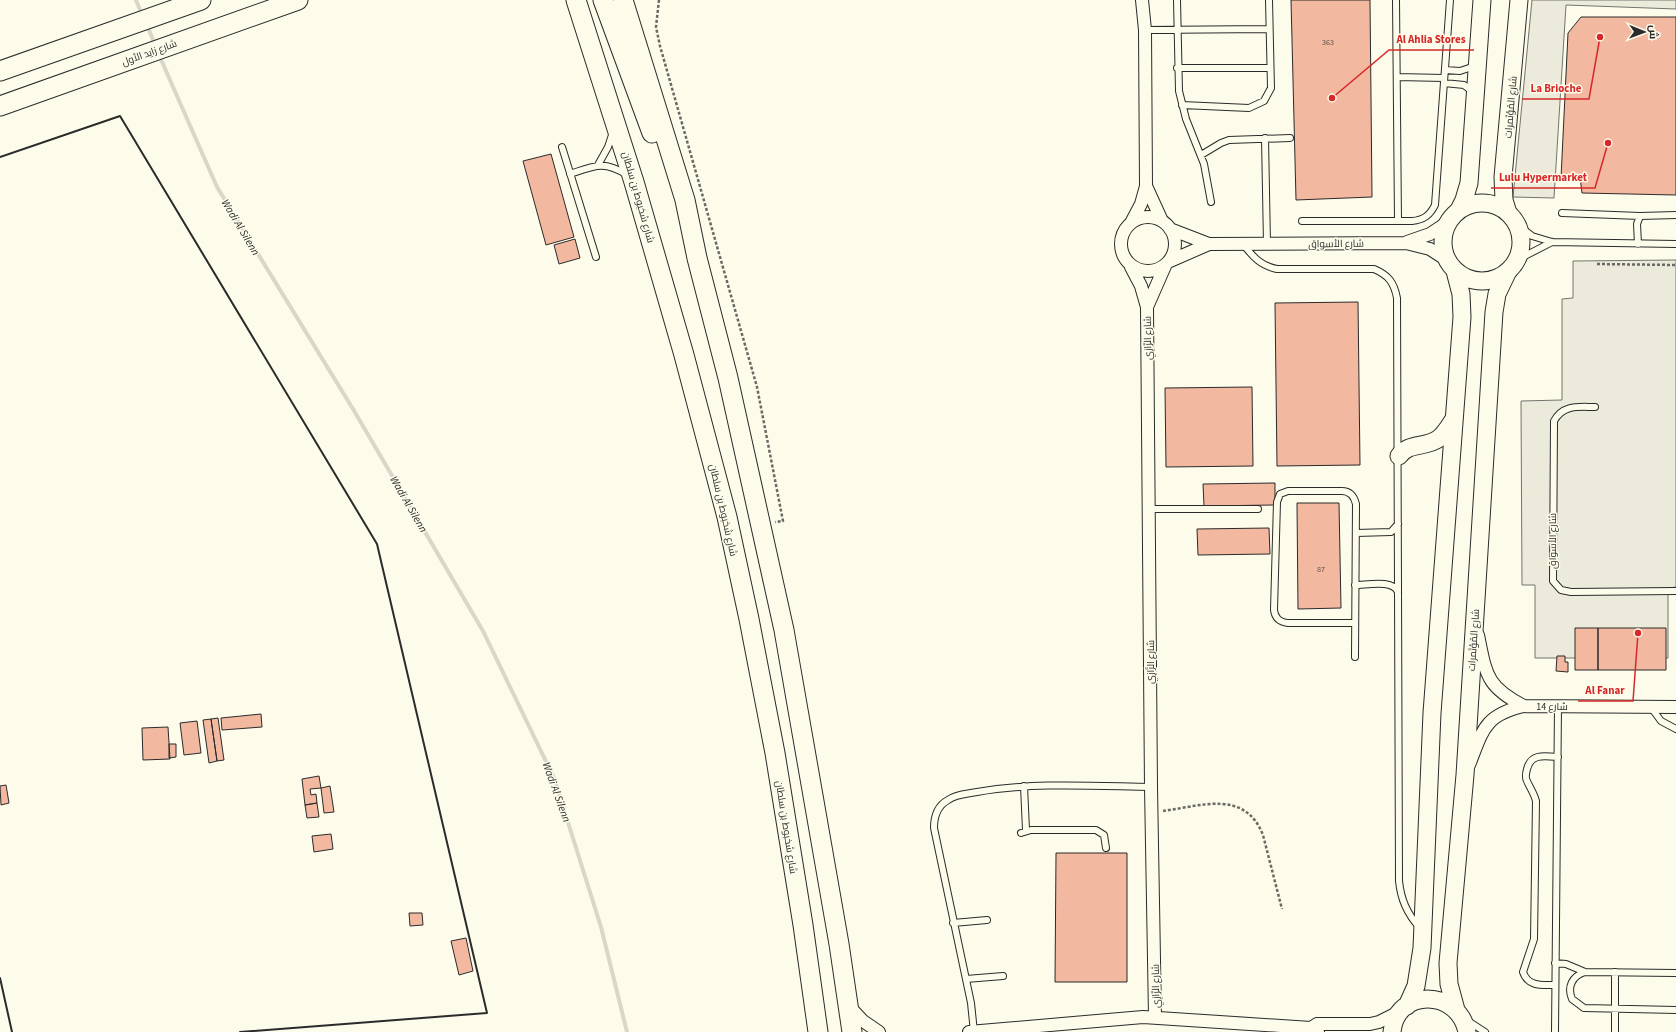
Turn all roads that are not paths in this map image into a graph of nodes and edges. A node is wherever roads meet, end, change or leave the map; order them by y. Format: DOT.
graph roads {
  1 [pos="201,0"];
  2 [pos="298,0"];
  3 [pos="563,0"];
  4 [pos="576,0"];
  5 [pos="603,0"];
  6 [pos="623,0"];
  7 [pos="632,0"];
  8 [pos="1142,0"];
  9 [pos="1177,0"];
  10 [pos="1269,0"];
  11 [pos="1396,0"];
  12 [pos="1450,0"];
  13 [pos="1482,0"];
  14 [pos="1519,0"];
  15 [pos="1270,29"];
  16 [pos="1145,30"];
  17 [pos="1177,30"];
  18 [pos="633,34"];
  19 [pos="594,53"];
  20 [pos="1477,65"];
  21 [pos="1177,68"];
  22 [pos="1270,68"];
  23 [pos="1445,70"];
  24 [pos="0,71"];
  25 [pos="1397,77"];
  26 [pos="1444,81"];
  27 [pos="1475,95"];
  28 [pos="1182,105"];
  29 [pos="0,106"];
  30 [pos="614,116"];
  31 [pos="1265,138"];
  32 [pos="1290,138"];
  33 [pos="562,147"];
  34 [pos="1201,155"];
  35 [pos="598,165"];
  36 [pos="570,174"];
  37 [pos="634,182"];
  38 [pos="1146,186"];
  39 [pos="685,200"];
  40 [pos="1211,202"];
  41 [pos="1562,213"];
  42 [pos="1676,215"];
  43 [pos="1454,216"];
  44 [pos="1640,216"];
  45 [pos="1512,218"];
  46 [pos="1132,221"];
  47 [pos="1302,221"];
  48 [pos="1398,221"];
  49 [pos="1166,225"];
  50 [pos="1552,242"];
  51 [pos="1406,243"];
  52 [pos="1209,244"];
  53 [pos="1243,244"];
  54 [pos="1267,244"];
  55 [pos="1638,244"];
  56 [pos="1676,244"];
  57 [pos="596,257"];
  58 [pos="1167,264"];
  59 [pos="1451,265"];
  60 [pos="1511,266"];
  61 [pos="1131,267"];
  62 [pos="1147,307"];
  63 [pos="1596,408"];
  64 [pos="1454,419"];
  65 [pos="1399,456"];
  66 [pos="1149,509"];
  67 [pos="1258,509"];
  68 [pos="1399,523"];
  69 [pos="1356,533"];
  70 [pos="1355,585"];
  71 [pos="1676,592"];
  72 [pos="1399,593"];
  73 [pos="1475,619"];
  74 [pos="1355,623"];
  75 [pos="1355,657"];
  76 [pos="1524,706"];
  77 [pos="1558,706"];
  78 [pos="1650,706"];
  79 [pos="1676,706"];
  80 [pos="1676,729"];
  81 [pos="1558,756"];
  82 [pos="1465,775"];
  83 [pos="1024,786"];
  84 [pos="1151,787"];
  85 [pos="1106,848"];
  86 [pos="987,920"];
  87 [pos="953,923"];
  88 [pos="1423,931"];
  89 [pos="1555,963"];
  90 [pos="1584,972"];
  91 [pos="1615,972"];
  92 [pos="1676,973"];
  93 [pos="1003,976"];
  94 [pos="966,979"];
  95 [pos="1555,985"];
  96 [pos="848,1005"];
  97 [pos="1404,1008"];
  98 [pos="1615,1009"];
  99 [pos="1676,1010"];
  100 [pos="1459,1013"];
  101 [pos="1155,1017"];
  102 [pos="1314,1030"];
  103 [pos="818,1032"];
  104 [pos="852,1032"];
  105 [pos="879,1032"];
  106 [pos="969,1032"];
  107 [pos="974,1032"];
  108 [pos="1392,1032"];
  109 [pos="1467,1032"];
  110 [pos="1485,1032"];
  111 [pos="1555,1032"];
  112 [pos="1615,1032"];
  1 -- 24 [label="main road"];
  2 -- 29 [label="main road, شارع زايد الأول"];
  3 -- 19 [label="main road"];
  4 -- 19 [label="main road, شارع شخبوط بن سلطان"];
  5 -- 39 [label="main road"];
  6 -- 18 [label="main road"];
  7 -- 18 [label="main road"];
  8 -- 16 [label="street"];
  9 -- 17 [label="lane"];
  10 -- 15 [label="lane"];
  11 -- 25 [label="lane"];
  12 -- 23 [label="lane"];
  13 -- 20 [label="street"];
  14 -- 45 [label="street, شارع المُؤتَمرات"];
  15 -- 17 [label="lane"];
  15 -- 22 [label="lane"];
  16 -- 17 [label="lane"];
  16 -- 38 [label="street"];
  17 -- 21 [label="lane"];
  18 -- 39 [label="main road"];
  19 -- 30 [label="main road, شارع شخبوط بن سلطان"];
  20 -- 23 [label="lane"];
  20 -- 27 [label="street"];
  21 -- 22 [label="lane"];
  21 -- 28 [label="lane"];
  22 -- 28 [label="lane"];
  23 -- 26 [label="lane"];
  25 -- 26 [label="lane"];
  25 -- 48 [label="lane"];
  26 -- 27 [label="lane"];
  26 -- 48 [label="lane"];
  27 -- 43 [label="street"];
  28 -- 34 [label="lane"];
  30 -- 35 [label="lane"];
  30 -- 37 [label="main road, شارع شخبوط بن سلطان"];
  31 -- 32 [label="lane"];
  31 -- 34 [label="lane"];
  31 -- 54 [label="lane"];
  33 -- 36 [label="lane"];
  34 -- 40 [label="lane"];
  35 -- 36 [label="lane"];
  35 -- 37 [label="lane"];
  36 -- 57 [label="lane"];
  37 -- 103 [label="main road, شارع شخبوط بن سلطان"];
  38 -- 46 [label="street"];
  38 -- 49 [label="street"];
  39 -- 96 [label="main road"];
  41 -- 44 [label="lane"];
  42 -- 44 [label="lane"];
  43 -- 45 [label="street"];
  43 -- 51 [label="street, شارع الأسواق"];
  43 -- 59 [label="street"];
  44 -- 55 [label="lane"];
  45 -- 50 [label="lane"];
  45 -- 60 [label="street"];
  46 -- 49 [label="street"];
  46 -- 61 [label="street"];
  47 -- 48 [label="lane"];
  49 -- 52 [label="street, شارع الأسواق"];
  49 -- 58 [label="street"];
  50 -- 55 [label="lane"];
  50 -- 60 [label="lane"];
  51 -- 54 [label="street, شارع الأسواق"];
  51 -- 59 [label="street, شارع الأسواق"];
  52 -- 53 [label="street, شارع الأسواق"];
  52 -- 58 [label="street, شارع الأسواق"];
  53 -- 54 [label="street, شارع الأسواق"];
  53 -- 65 [label="lane"];
  55 -- 56 [label="lane"];
  58 -- 61 [label="street"];
  58 -- 62 [label="street, شارع الرَّازِي"];
  59 -- 60 [label="street"];
  59 -- 64 [label="street"];
  60 -- 73 [label="street, شارع المُؤتَمرات"];
  61 -- 62 [label="street, شارع الرَّازِي"];
  62 -- 66 [label="street, شارع الرَّازِي"];
  63 -- 71 [label="lane, شارع الأسواق"];
  64 -- 65 [label="street"];
  64 -- 88 [label="street"];
  65 -- 68 [label="lane"];
  66 -- 67 [label="lane"];
  66 -- 84 [label="street, شارع الرَّازِي"];
  68 -- 69 [label="lane"];
  68 -- 72 [label="lane"];
  69 -- 70 [label="lane"];
  69 -- 74 [label="lane"];
  70 -- 72 [label="lane"];
  70 -- 74 [label="lane"];
  72 -- 88 [label="lane"];
  73 -- 76 [label="street, شارع 14"];
  73 -- 82 [label="street, شارع المُؤتَمرات"];
  74 -- 75 [label="lane"];
  76 -- 77 [label="street, شارع 14"];
  76 -- 82 [label="street, شارع 14"];
  77 -- 78 [label="street, شارع 14"];
  77 -- 81 [label="lane"];
  78 -- 79 [label="street, شارع 14"];
  78 -- 80 [label="lane"];
  81 -- 89 [label="lane"];
  81 -- 95 [label="lane"];
  82 -- 100 [label="street, شارع المُؤتَمرات"];
  83 -- 84 [label="lane"];
  83 -- 85 [label="lane"];
  83 -- 87 [label="lane"];
  84 -- 101 [label="street, شارع الرَّازِي"];
  86 -- 87 [label="lane"];
  87 -- 94 [label="lane"];
  88 -- 97 [label="street"];
  89 -- 90 [label="lane"];
  89 -- 95 [label="lane"];
  90 -- 91 [label="lane"];
  90 -- 98 [label="lane"];
  91 -- 92 [label="lane"];
  91 -- 98 [label="lane"];
  93 -- 94 [label="lane"];
  94 -- 107 [label="lane"];
  95 -- 111 [label="lane"];
  96 -- 104 [label="main road"];
  96 -- 105 [label="street"];
  97 -- 100 [label="street"];
  97 -- 102 [label="street"];
  97 -- 108 [label="street"];
  98 -- 99 [label="lane"];
  98 -- 112 [label="lane"];
  100 -- 109 [label="street, شارع المُؤتَمرات"];
  100 -- 110 [label="lane"];
  101 -- 102 [label="street"];
  101 -- 107 [label="street"];
  106 -- 107 [label="street"];
}
